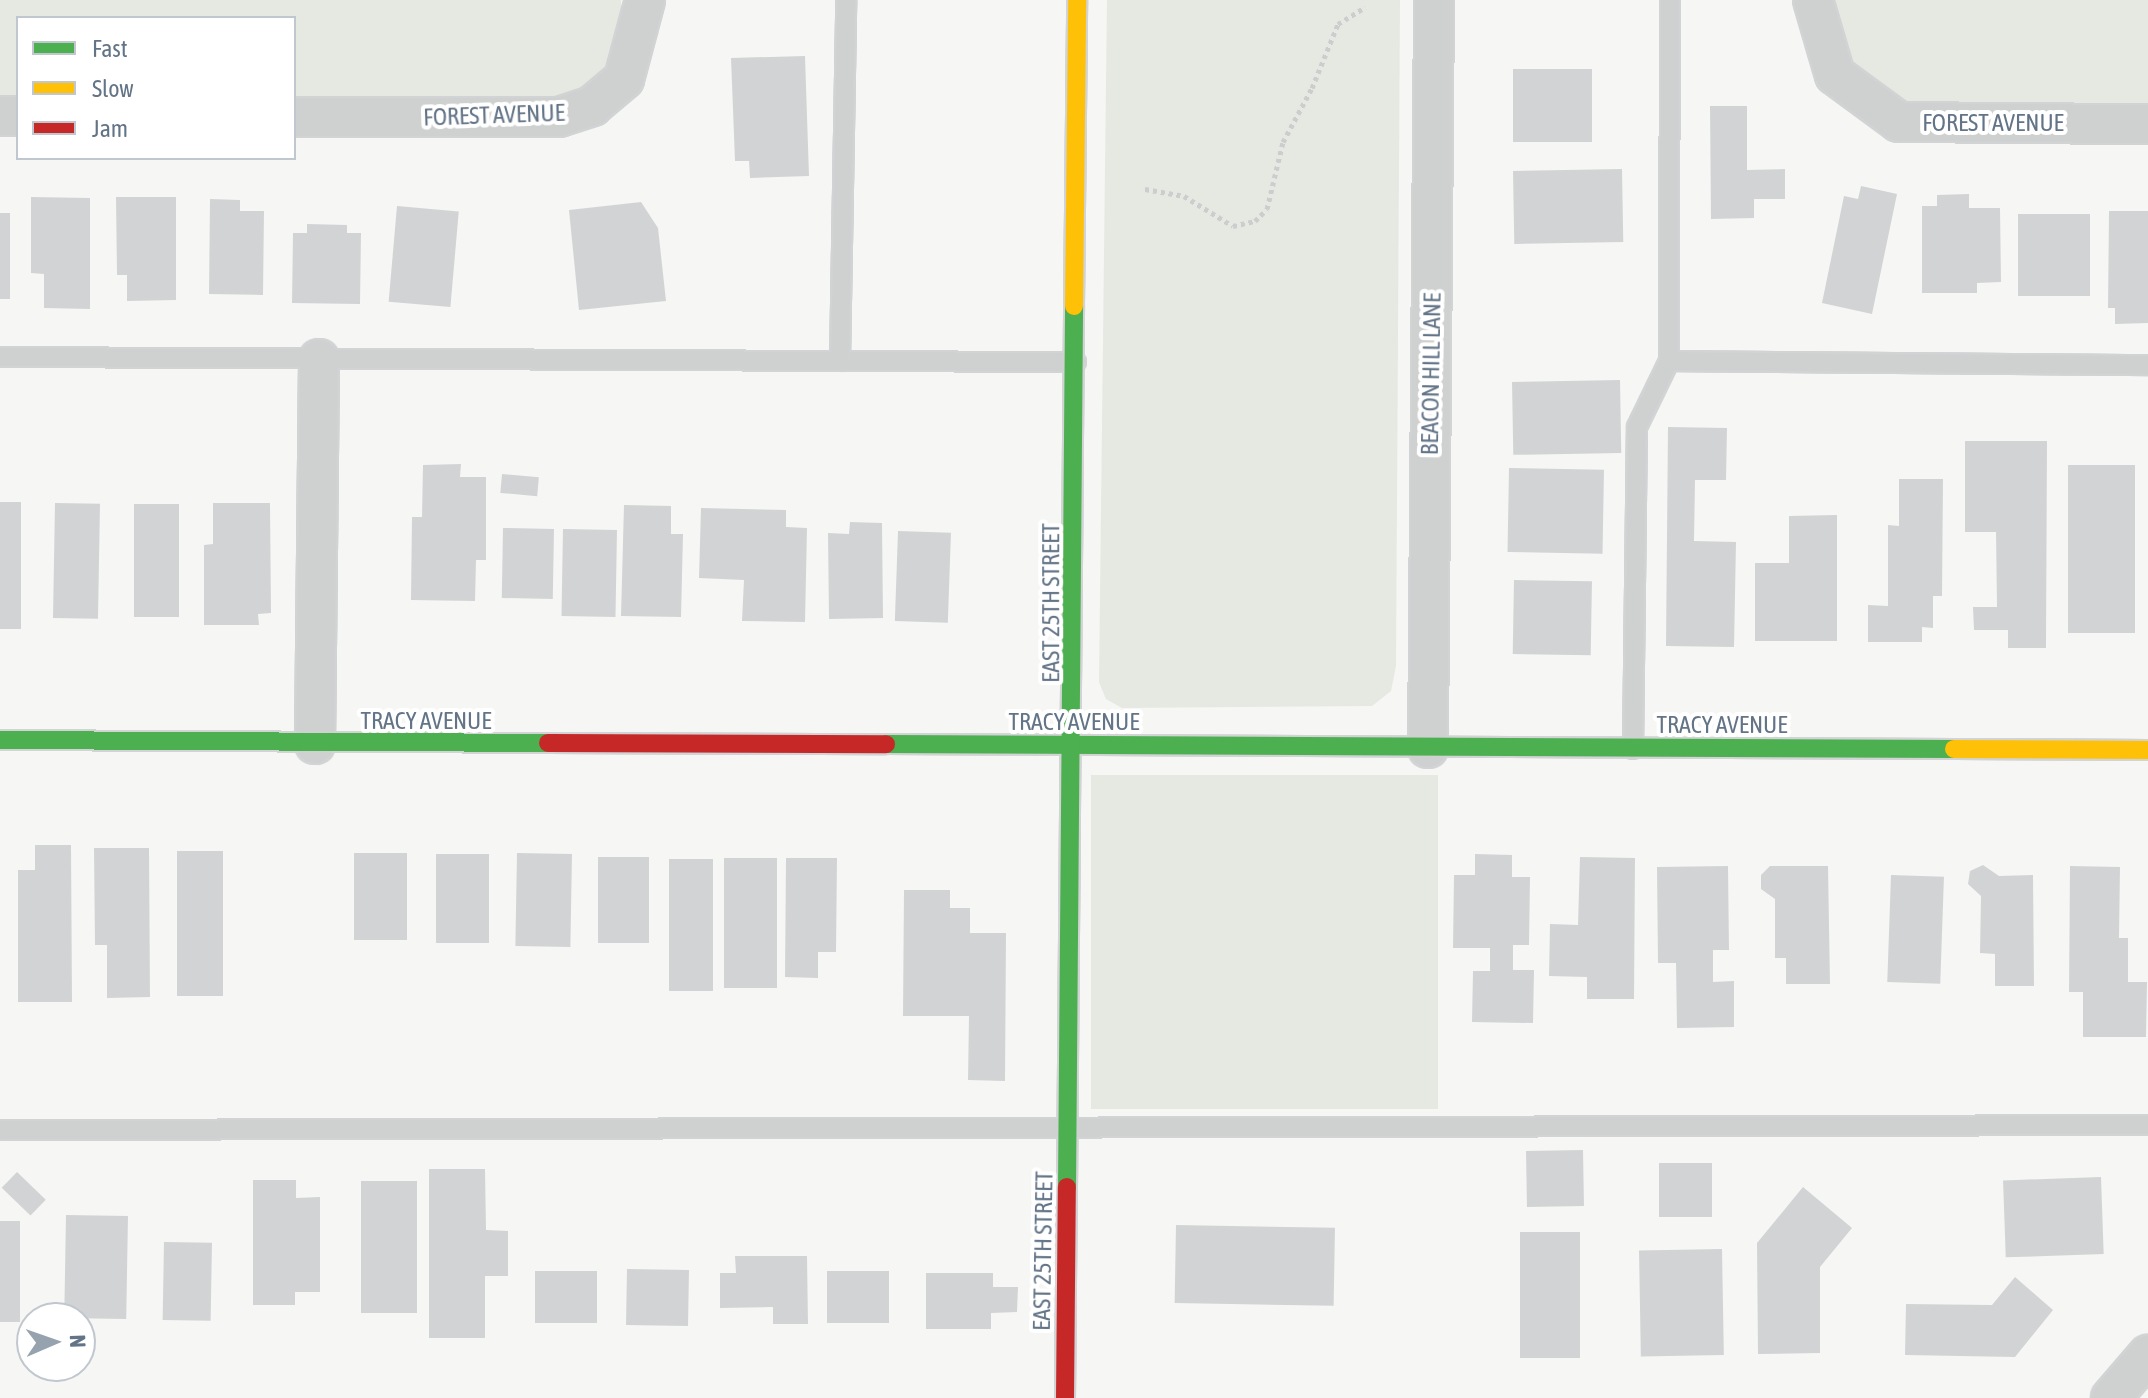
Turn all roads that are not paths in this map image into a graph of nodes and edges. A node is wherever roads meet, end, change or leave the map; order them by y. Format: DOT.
graph roads {
  1 [pos="846,0"];
  2 [pos="1077,0"];
  3 [pos="1434,0"];
  4 [pos="1670,0"];
  5 [pos="1813,0"];
  6 [pos="638,7"];
  7 [pos="296,117"];
  8 [pos="2148,124"];
  9 [pos="0,357"];
  10 [pos="319,359"];
  11 [pos="840,361"];
  12 [pos="1669,361"];
  13 [pos="1076,362"];
  14 [pos="2148,365"];
  15 [pos="0,740"];
  16 [pos="315,744"];
  17 [pos="1075,746"];
  18 [pos="1428,748"];
  19 [pos="1633,749"];
  20 [pos="2148,750"];
  21 [pos="2148,1125"];
  22 [pos="1069,1128"];
  23 [pos="0,1130"];
  24 [pos="2148,1355"];
  25 [pos="1065,1398"];
  26 [pos="2111,1398"];
  1 -- 11 [label="lane"];
  2 -- 13 [label="street, EAST 25TH STREET"];
  3 -- 18 [label="street, BEACON HILL LANE"];
  4 -- 12 [label="lane"];
  5 -- 8 [label="street, FOREST AVENUE"];
  6 -- 7 [label="street, FOREST AVENUE"];
  9 -- 10 [label="lane"];
  10 -- 11 [label="lane"];
  10 -- 16 [label="street"];
  11 -- 13 [label="lane"];
  12 -- 14 [label="lane"];
  12 -- 19 [label="lane"];
  13 -- 17 [label="street, EAST 25TH STREET"];
  15 -- 16 [label="street, TRACY AVENUE"];
  16 -- 17 [label="street, TRACY AVENUE"];
  17 -- 18 [label="street, TRACY AVENUE"];
  17 -- 22 [label="street, EAST 25TH STREET"];
  18 -- 19 [label="street, TRACY AVENUE"];
  19 -- 20 [label="street, TRACY AVENUE"];
  21 -- 22 [label="lane"];
  22 -- 23 [label="lane"];
  22 -- 25 [label="street, EAST 25TH STREET"];
  24 -- 26 [label="street"];
}
